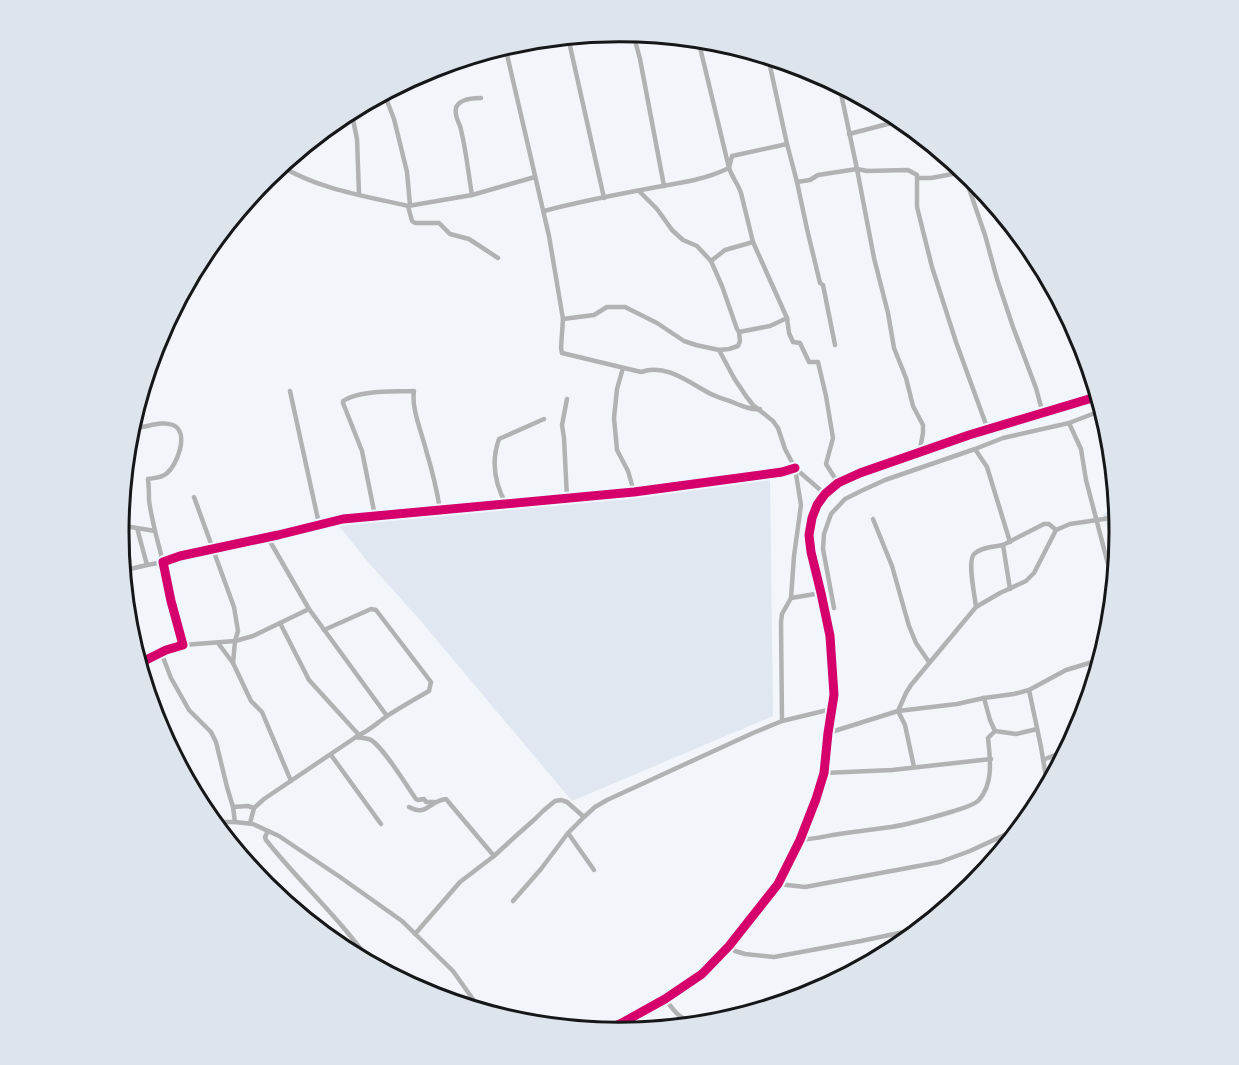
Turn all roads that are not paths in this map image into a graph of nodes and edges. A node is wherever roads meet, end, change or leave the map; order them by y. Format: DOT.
graph roads {
  1 [pos="635,42"];
  2 [pos="570,45"];
  3 [pos="700,49"];
  4 [pos="507,55"];
  5 [pos="770,66"];
  6 [pos="841,96"];
  7 [pos="481,98"];
  8 [pos="387,101"];
  9 [pos="353,121"];
  10 [pos="890,123"];
  11 [pos="849,134"];
  12 [pos="787,144"];
  13 [pos="729,168"];
  14 [pos="856,169"];
  15 [pos="289,171"];
  16 [pos="953,174"];
  17 [pos="535,177"];
  18 [pos="918,177"];
  19 [pos="797,182"];
  20 [pos="664,186"];
  21 [pos="969,189"];
  22 [pos="639,191"];
  23 [pos="359,194"];
  24 [pos="472,195"];
  25 [pos="604,198"];
  26 [pos="409,206"];
  27 [pos="544,211"];
  28 [pos="753,242"];
  29 [pos="498,258"];
  30 [pos="711,261"];
  31 [pos="787,318"];
  32 [pos="563,319"];
  33 [pos="739,332"];
  34 [pos="835,345"];
  35 [pos="719,350"];
  36 [pos="623,368"];
  37 [pos="290,391"];
  38 [pos="567,399"];
  39 [pos="1091,399"];
  40 [pos="760,409"];
  41 [pos="1095,413"];
  42 [pos="1043,414"];
  43 [pos="544,419"];
  44 [pos="1068,423"];
  45 [pos="141,427"];
  46 [pos="988,430"];
  47 [pos="975,449"];
  48 [pos="919,454"];
  49 [pos="795,468"];
  50 [pos="838,483"];
  51 [pos="634,492"];
  52 [pos="825,495"];
  53 [pos="194,497"];
  54 [pos="567,498"];
  55 [pos="506,504"];
  56 [pos="440,510"];
  57 [pos="375,516"];
  58 [pos="1110,517"];
  59 [pos="873,519"];
  60 [pos="1096,520"];
  61 [pos="319,524"];
  62 [pos="129,527"];
  63 [pos="136,528"];
  64 [pos="1056,530"];
  65 [pos="155,531"];
  66 [pos="268,538"];
  67 [pos="1011,542"];
  68 [pos="1002,545"];
  69 [pos="213,550"];
  70 [pos="163,562"];
  71 [pos="147,565"];
  72 [pos="1109,568"];
  73 [pos="130,569"];
  74 [pos="1010,589"];
  75 [pos="821,593"];
  76 [pos="791,598"];
  77 [pos="976,607"];
  78 [pos="834,608"];
  79 [pos="309,609"];
  80 [pos="280,623"];
  81 [pos="324,630"];
  82 [pos="235,641"];
  83 [pos="218,643"];
  84 [pos="183,645"];
  85 [pos="161,652"];
  86 [pos="146,660"];
  87 [pos="929,662"];
  88 [pos="1092,662"];
  89 [pos="233,663"];
  90 [pos="1029,690"];
  91 [pos="984,698"];
  92 [pos="832,709"];
  93 [pos="898,711"];
  94 [pos="387,716"];
  95 [pos="782,721"];
  96 [pos="1037,729"];
  97 [pos="995,731"];
  98 [pos="828,733"];
  99 [pos="357,736"];
  100 [pos="1056,754"];
  101 [pos="331,755"];
  102 [pos="991,759"];
  103 [pos="1043,760"];
  104 [pos="914,767"];
  105 [pos="824,773"];
  106 [pos="1046,775"];
  107 [pos="291,781"];
  108 [pos="435,802"];
  109 [pos="233,807"];
  110 [pos="409,807"];
  111 [pos="254,808"];
  112 [pos="584,817"];
  113 [pos="224,822"];
  114 [pos="236,822"];
  115 [pos="250,823"];
  116 [pos="381,824"];
  117 [pos="268,831"];
  118 [pos="568,833"];
  119 [pos="1007,834"];
  120 [pos="800,840"];
  121 [pos="494,856"];
  122 [pos="594,870"];
  123 [pos="778,884"];
  124 [pos="513,901"];
  125 [pos="903,932"];
  126 [pos="415,934"];
  127 [pos="356,946"];
  128 [pos="729,946"];
  129 [pos="665,999"];
  130 [pos="474,1000"];
  131 [pos="687,1018"];
  132 [pos="622,1023"];
  1 -- 20 [label="street"];
  2 -- 25 [label="street"];
  3 -- 13 [label="street"];
  4 -- 17 [label="street"];
  5 -- 12 [label="street"];
  6 -- 11 [label="street"];
  7 -- 24 [label="street"];
  8 -- 26 [label="street"];
  9 -- 23 [label="street"];
  10 -- 11 [label="street"];
  11 -- 14 [label="street"];
  12 -- 13 [label="street"];
  12 -- 19 [label="street"];
  13 -- 20 [label="street"];
  13 -- 28 [label="street"];
  14 -- 18 [label="street"];
  14 -- 19 [label="street"];
  14 -- 48 [label="street"];
  15 -- 23 [label="street"];
  16 -- 18 [label="street"];
  17 -- 24 [label="street"];
  17 -- 27 [label="street"];
  18 -- 46 [label="street"];
  19 -- 34 [label="street"];
  20 -- 22 [label="street"];
  21 -- 42 [label="street"];
  22 -- 25 [label="street"];
  22 -- 30 [label="street"];
  23 -- 26 [label="street"];
  24 -- 26 [label="street"];
  25 -- 27 [label="street"];
  26 -- 29 [label="street"];
  27 -- 32 [label="street"];
  28 -- 30 [label="street"];
  28 -- 31 [label="street"];
  30 -- 33 [label="street"];
  31 -- 33 [label="street"];
  31 -- 50 [label="street"];
  32 -- 35 [label="street"];
  32 -- 36 [label="street"];
  33 -- 35 [label="street"];
  35 -- 40 [label="street"];
  36 -- 40 [label="street"];
  36 -- 51 [label="street"];
  37 -- 61 [label="street"];
  38 -- 54 [label="street"];
  39 -- 42 [label="street"];
  40 -- 49 [label="street"];
  41 -- 44 [label="street"];
  42 -- 46 [label="street"];
  43 -- 55 [label="street"];
  44 -- 47 [label="street"];
  44 -- 60 [label="street"];
  45 -- 65 [label="street"];
  46 -- 48 [label="street"];
  47 -- 67 [label="street"];
  47 -- 78 [label="street"];
  48 -- 50 [label="street"];
  49 -- 51 [label="street"];
  49 -- 52 [label="street"];
  49 -- 76 [label="street"];
  50 -- 52 [label="street"];
  51 -- 54 [label="street"];
  52 -- 75 [label="street"];
  53 -- 69 [label="street"];
  54 -- 55 [label="street"];
  55 -- 56 [label="street"];
  56 -- 57 [label="street"];
  56 -- 57 [label="street"];
  57 -- 61 [label="street"];
  58 -- 60 [label="street"];
  59 -- 87 [label="street"];
  60 -- 64 [label="street"];
  60 -- 72 [label="street"];
  61 -- 66 [label="street"];
  62 -- 63 [label="street"];
  63 -- 65 [label="street"];
  63 -- 71 [label="street"];
  64 -- 67 [label="street"];
  64 -- 74 [label="street"];
  65 -- 70 [label="street"];
  66 -- 69 [label="street"];
  66 -- 79 [label="street"];
  67 -- 68 [label="street"];
  68 -- 74 [label="street"];
  68 -- 77 [label="street"];
  69 -- 70 [label="street"];
  69 -- 82 [label="street"];
  70 -- 71 [label="street"];
  70 -- 84 [label="street"];
  71 -- 73 [label="street"];
  74 -- 77 [label="street"];
  75 -- 76 [label="street"];
  75 -- 92 [label="street"];
  76 -- 95 [label="street"];
  77 -- 87 [label="street"];
  79 -- 80 [label="street"];
  79 -- 81 [label="street"];
  80 -- 82 [label="street"];
  80 -- 99 [label="street"];
  81 -- 94 [label="street"];
  81 -- 94 [label="street"];
  82 -- 83 [label="street"];
  82 -- 89 [label="street"];
  83 -- 84 [label="street"];
  83 -- 89 [label="street"];
  84 -- 85 [label="street"];
  85 -- 86 [label="street"];
  85 -- 109 [label="street"];
  87 -- 93 [label="street"];
  88 -- 90 [label="street"];
  89 -- 107 [label="street"];
  90 -- 91 [label="street"];
  90 -- 96 [label="street"];
  91 -- 93 [label="street"];
  91 -- 97 [label="street"];
  92 -- 95 [label="street"];
  92 -- 98 [label="street"];
  93 -- 98 [label="street"];
  93 -- 104 [label="street"];
  94 -- 99 [label="street"];
  95 -- 112 [label="street"];
  96 -- 97 [label="street"];
  96 -- 103 [label="street"];
  97 -- 102 [label="street"];
  98 -- 105 [label="street"];
  99 -- 101 [label="street"];
  99 -- 108 [label="street"];
  100 -- 103 [label="street"];
  101 -- 107 [label="street"];
  101 -- 116 [label="street"];
  102 -- 104 [label="street"];
  102 -- 120 [label="street"];
  103 -- 106 [label="street"];
  104 -- 105 [label="street"];
  105 -- 120 [label="street"];
  107 -- 111 [label="street"];
  108 -- 110 [label="street"];
  108 -- 121 [label="street"];
  109 -- 111 [label="street"];
  109 -- 114 [label="street"];
  111 -- 115 [label="street"];
  112 -- 118 [label="street"];
  112 -- 121 [label="street"];
  113 -- 114 [label="street"];
  114 -- 115 [label="street"];
  115 -- 117 [label="street"];
  117 -- 126 [label="street"];
  117 -- 127 [label="street"];
  118 -- 122 [label="street"];
  118 -- 124 [label="street"];
  119 -- 123 [label="street"];
  120 -- 123 [label="street"];
  121 -- 126 [label="street"];
  123 -- 128 [label="street"];
  125 -- 128 [label="street"];
  126 -- 130 [label="street"];
  128 -- 129 [label="street"];
  129 -- 131 [label="street"];
  129 -- 132 [label="street"];
}
